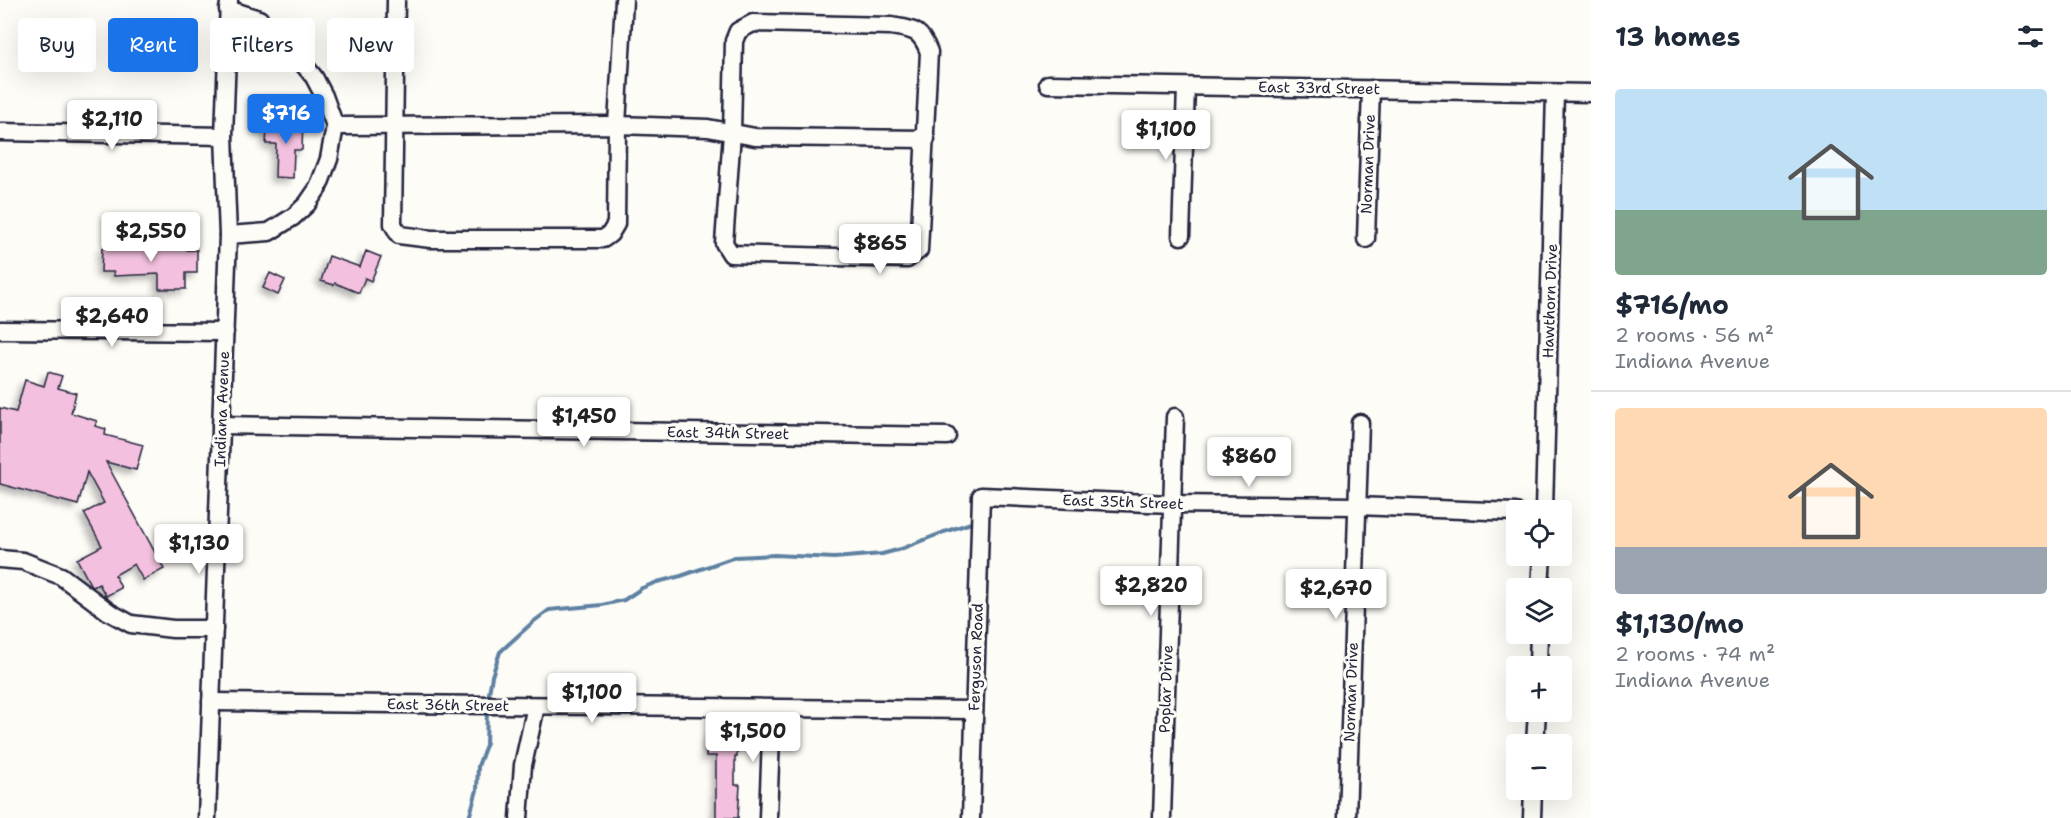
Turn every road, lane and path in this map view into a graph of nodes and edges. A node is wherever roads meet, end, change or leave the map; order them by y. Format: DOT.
graph roads {
  1 [pos="396,0"];
  2 [pos="624,0"];
  3 [pos="228,5"];
  4 [pos="1048,84"];
  5 [pos="1186,87"];
  6 [pos="1371,89"];
  7 [pos="1555,93"];
  8 [pos="1591,93"];
  9 [pos="394,125"];
  10 [pos="617,125"];
  11 [pos="335,126"];
  12 [pos="0,132"];
  13 [pos="732,133"];
  14 [pos="224,136"];
  15 [pos="926,139"];
  16 [pos="228,235"];
  17 [pos="1181,236"];
  18 [pos="1366,238"];
  19 [pos="0,330"];
  20 [pos="225,332"];
  21 [pos="1174,417"];
  22 [pos="1360,423"];
  23 [pos="221,425"];
  24 [pos="947,436"];
  25 [pos="981,496"];
  26 [pos="1544,500"];
  27 [pos="1172,504"];
  28 [pos="1356,506"];
  29 [pos="1506,512"];
  30 [pos="0,559"];
  31 [pos="214,629"];
  32 [pos="211,702"];
  33 [pos="536,706"];
  34 [pos="772,709"];
  35 [pos="974,710"];
  36 [pos="1533,800"];
  37 [pos="207,818"];
  38 [pos="519,818"];
  39 [pos="768,818"];
  40 [pos="971,818"];
  41 [pos="1162,818"];
  42 [pos="1347,818"];
  43 [pos="1532,818"];
  1 -- 9 [label="street"];
  2 -- 10 [label="street"];
  3 -- 11 [label="street"];
  3 -- 14 [label="street, Indiana Avenue"];
  4 -- 5 [label="street, East 33rd Street"];
  5 -- 6 [label="street, East 33rd Street"];
  5 -- 17 [label="street"];
  6 -- 7 [label="street, East 33rd Street"];
  6 -- 18 [label="street, Norman Drive"];
  7 -- 8 [label="street, East 33rd Street"];
  7 -- 26 [label="street, Hawthorn Drive"];
  9 -- 10 [label="street"];
  9 -- 10 [label="street"];
  9 -- 11 [label="street"];
  10 -- 13 [label="street"];
  11 -- 16 [label="street"];
  12 -- 14 [label="street"];
  13 -- 15 [label="street"];
  13 -- 15 [label="street"];
  13 -- 15 [label="street"];
  14 -- 16 [label="street, Indiana Avenue"];
  16 -- 20 [label="street, Indiana Avenue"];
  19 -- 20 [label="street"];
  20 -- 23 [label="street, Indiana Avenue"];
  21 -- 27 [label="street, Poplar Drive"];
  22 -- 28 [label="street, Norman Drive"];
  23 -- 24 [label="street, East 34th Street"];
  23 -- 31 [label="street, Indiana Avenue"];
  25 -- 27 [label="street, East 35th Street"];
  25 -- 35 [label="street, Ferguson Road"];
  27 -- 28 [label="street, East 35th Street"];
  27 -- 41 [label="street, Poplar Drive"];
  28 -- 29 [label="street, East 35th Street"];
  28 -- 42 [label="street, Norman Drive"];
  30 -- 31 [label="street"];
  31 -- 32 [label="street, Indiana Avenue"];
  32 -- 33 [label="street, East 36th Street"];
  32 -- 37 [label="street, Indiana Avenue"];
  33 -- 34 [label="street, East 36th Street"];
  33 -- 38 [label="street"];
  34 -- 35 [label="street, East 36th Street"];
  34 -- 39 [label="street"];
  35 -- 40 [label="street, Ferguson Road"];
  36 -- 43 [label="street"];
}
